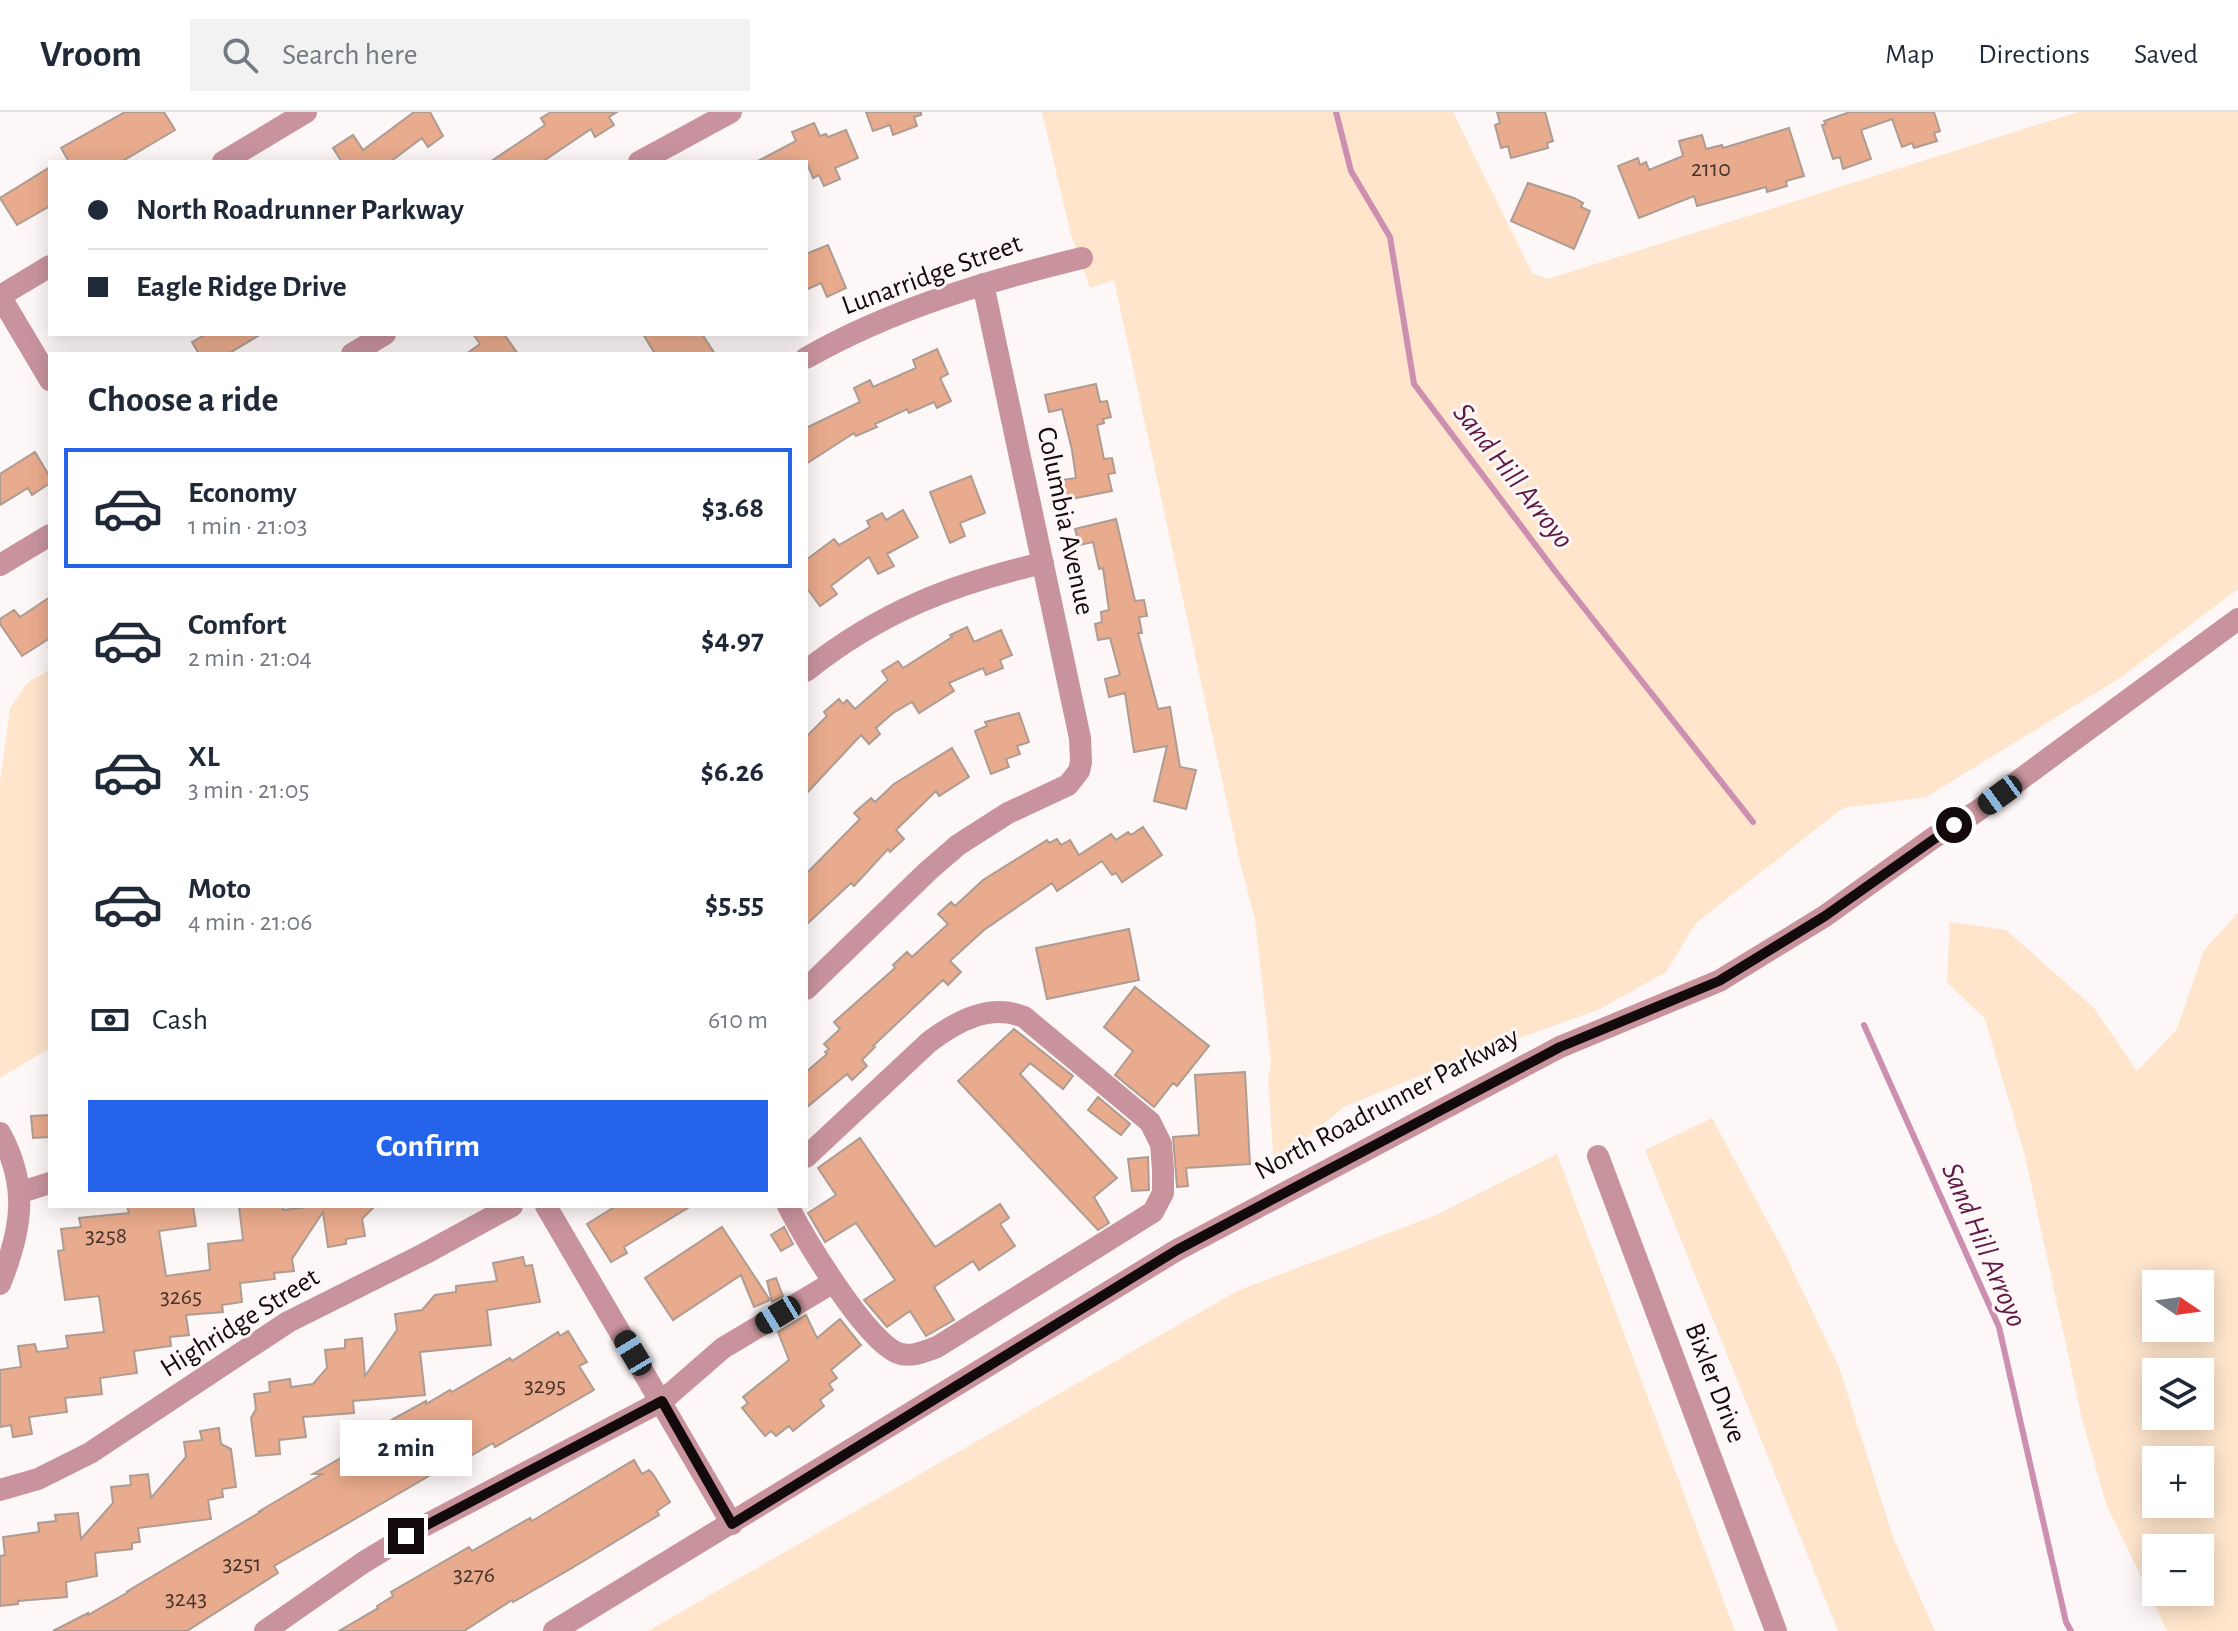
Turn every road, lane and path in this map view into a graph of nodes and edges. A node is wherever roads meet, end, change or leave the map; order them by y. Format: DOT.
graph roads {
  1 [pos="306,112"];
  2 [pos="731,112"];
  3 [pos="226,160"];
  4 [pos="643,160"];
  5 [pos="1082,258"];
  6 [pos="48,267"];
  7 [pos="983,284"];
  8 [pos="0,296"];
  9 [pos="382,336"];
  10 [pos="355,352"];
  11 [pos="808,357"];
  12 [pos="48,377"];
  13 [pos="48,536"];
  14 [pos="1043,563"];
  15 [pos="0,565"];
  16 [pos="2238,619"];
  17 [pos="808,670"];
  18 [pos="808,987"];
  19 [pos="0,1133"];
  20 [pos="808,1155"];
  21 [pos="1598,1156"];
  22 [pos="48,1184"];
  23 [pos="21,1192"];
  24 [pos="508,1208"];
  25 [pos="547,1208"];
  26 [pos="789,1208"];
  27 [pos="832,1283"];
  28 [pos="0,1284"];
  29 [pos="662,1401"];
  30 [pos="0,1490"];
  31 [pos="732,1524"];
  32 [pos="265,1631"];
  33 [pos="554,1631"];
  34 [pos="1776,1631"];
  1 -- 3 [label="street"];
  2 -- 4 [label="street"];
  5 -- 7 [label="street, Lunarridge Street"];
  6 -- 8 [label="street"];
  7 -- 11 [label="street, Lunarridge Street"];
  7 -- 14 [label="street, Columbia Avenue"];
  8 -- 12 [label="street"];
  9 -- 10 [label="street"];
  13 -- 15 [label="street"];
  14 -- 17 [label="street"];
  14 -- 18 [label="street, Columbia Avenue"];
  16 -- 31 [label="street, North Roadrunner Parkway"];
  19 -- 23 [label="street"];
  20 -- 27 [label="street"];
  21 -- 34 [label="street, Bixler Drive"];
  22 -- 23 [label="street"];
  23 -- 28 [label="street"];
  24 -- 30 [label="street, Highridge Street"];
  25 -- 29 [label="street"];
  26 -- 27 [label="street"];
  27 -- 29 [label="street"];
  29 -- 31 [label="street"];
  29 -- 32 [label="street"];
  31 -- 33 [label="street, North Roadrunner Parkway"];
}
